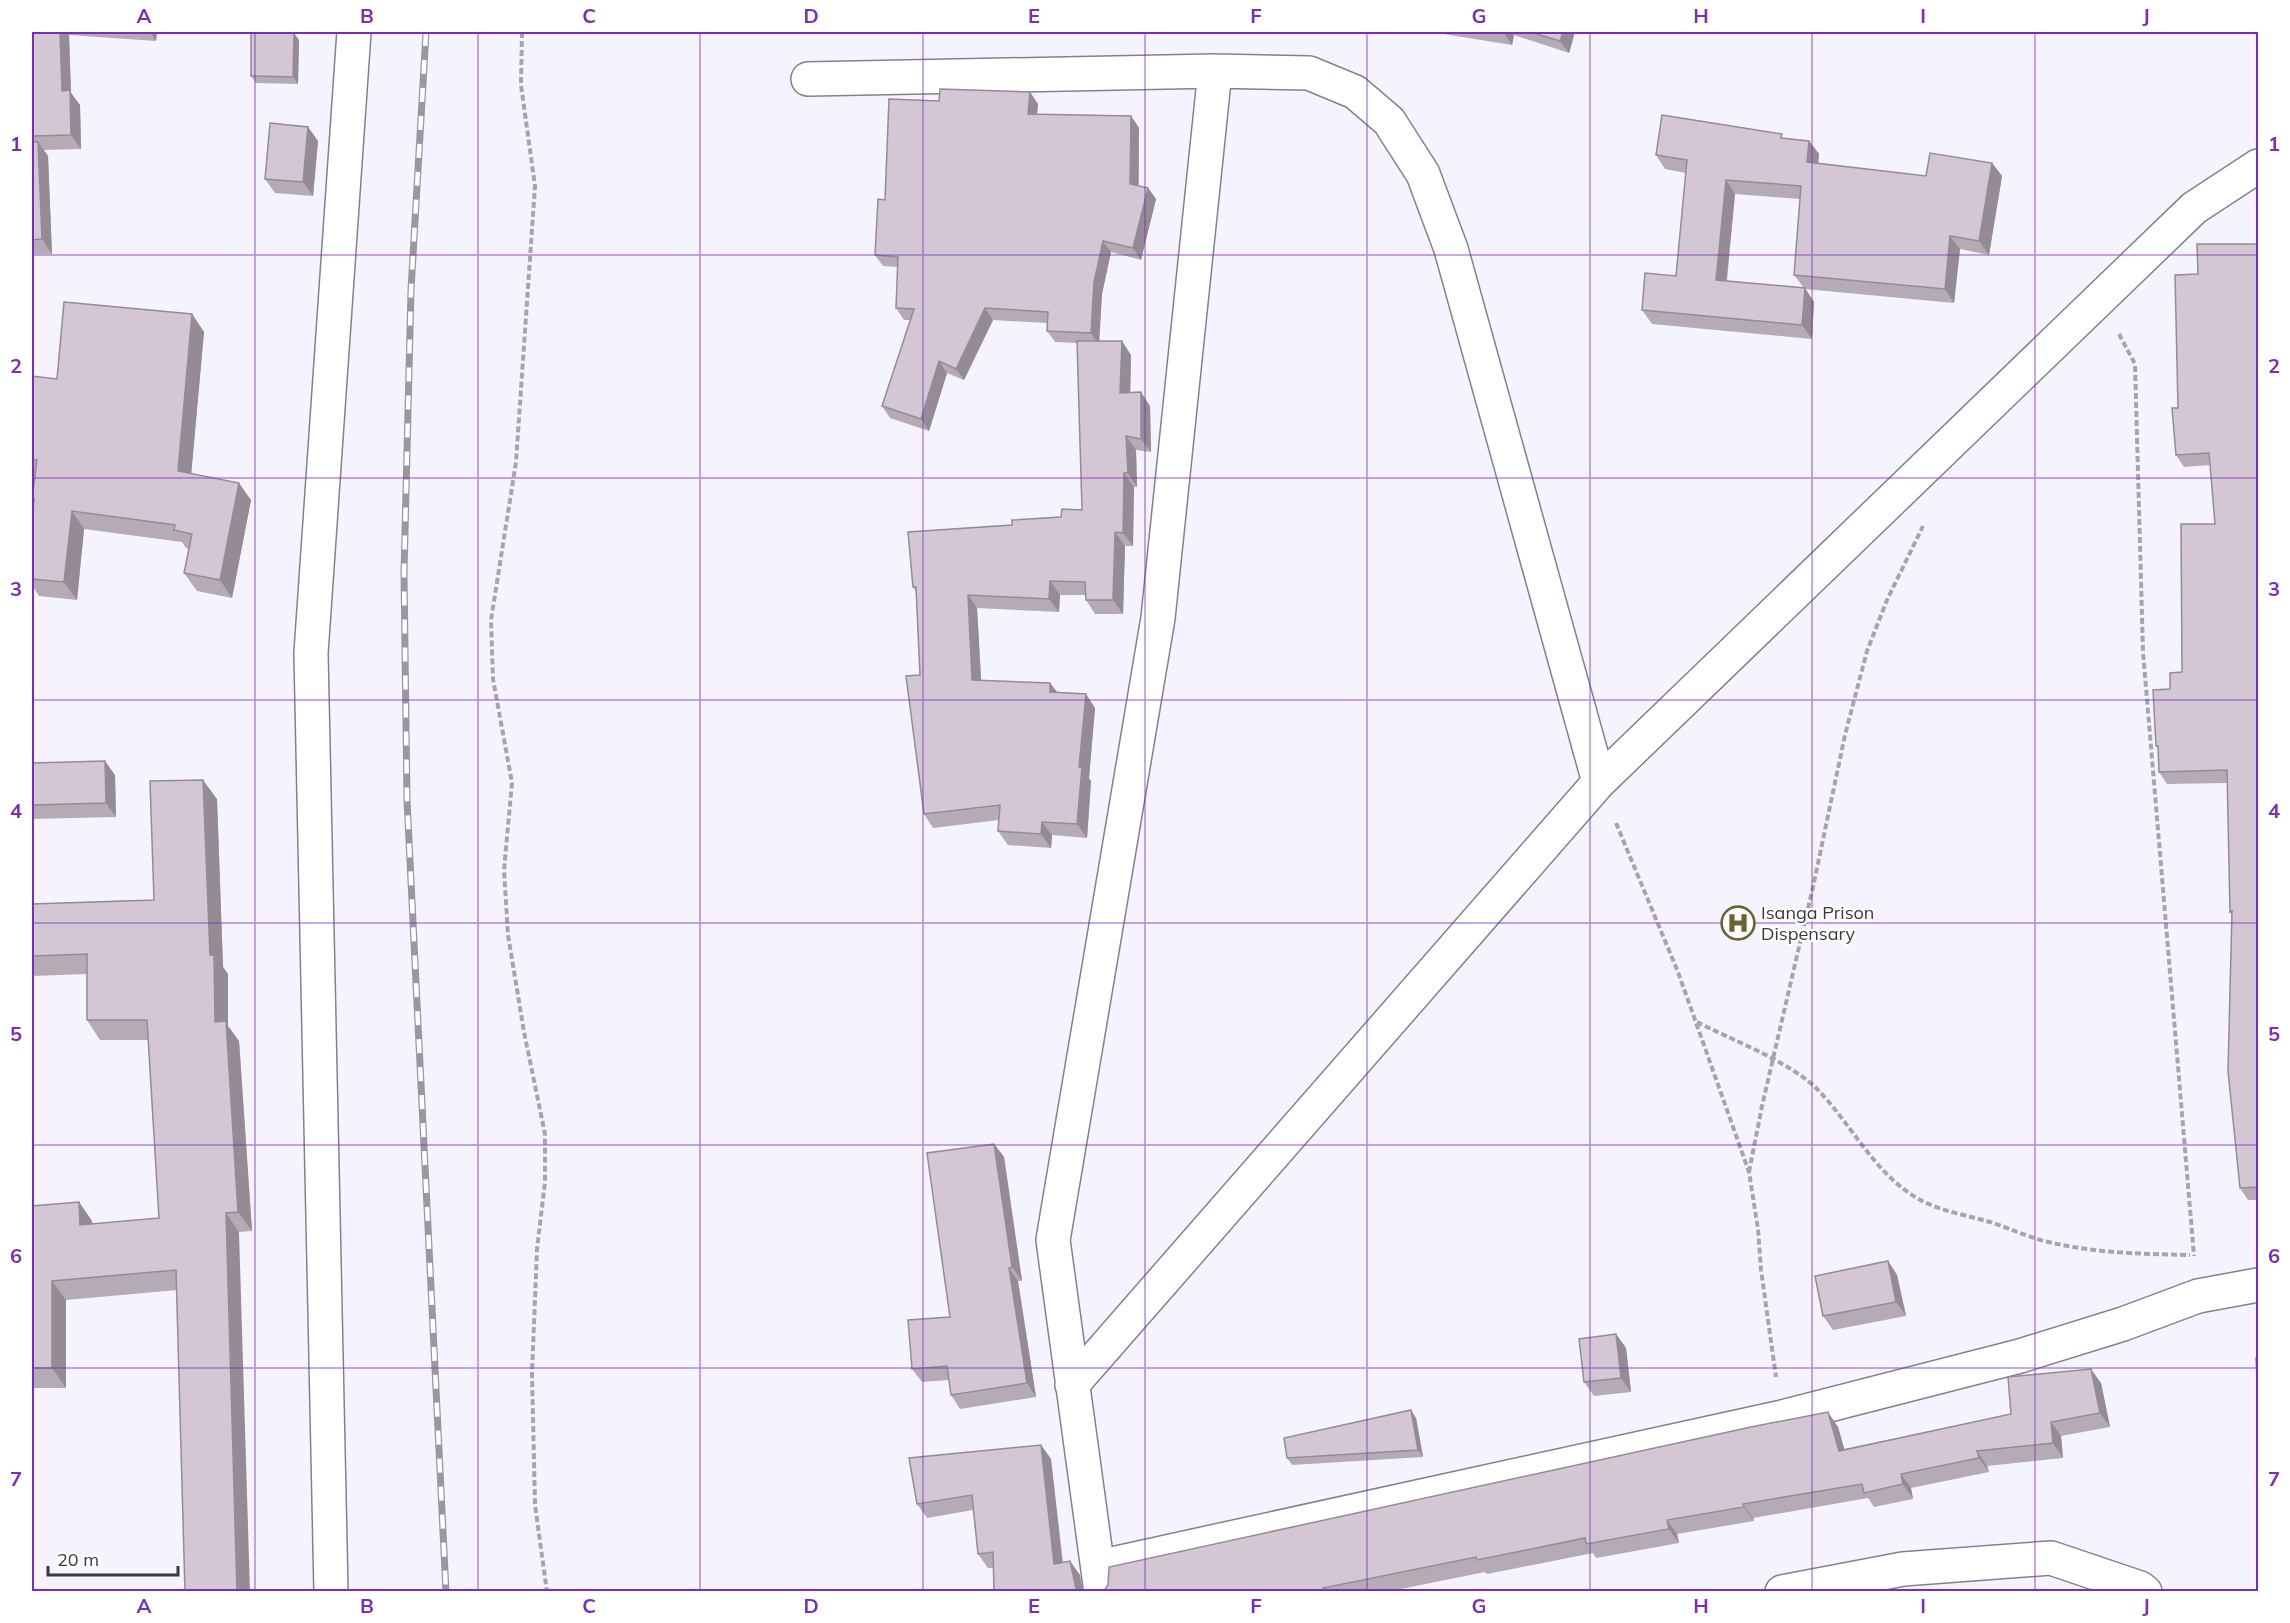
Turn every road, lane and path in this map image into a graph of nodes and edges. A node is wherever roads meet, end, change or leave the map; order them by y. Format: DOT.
graph roads {
  1 [pos="354,32"];
  2 [pos="522,32"];
  3 [pos="1215,71"];
  4 [pos="808,79"];
  5 [pos="2259,165"];
  6 [pos="2119,333"];
  7 [pos="1923,526"];
  8 [pos="1599,782"];
  9 [pos="1696,1022"];
  10 [pos="1772,1060"];
  11 [pos="1749,1172"];
  12 [pos="2194,1255"];
  13 [pos="2259,1285"];
  14 [pos="2198,1296"];
  15 [pos="1072,1385"];
  16 [pos="1782,1417"];
  17 [pos="1100,1579"];
  18 [pos="331,1592"];
  19 [pos="547,1592"];
  20 [pos="1782,1592"];
  21 [pos="2145,1592"];
  1 -- 18 [label="street"];
  2 -- 19 [label="path"];
  3 -- 4 [label="street"];
  3 -- 8 [label="street"];
  3 -- 15 [label="street"];
  5 -- 8 [label="street"];
  6 -- 12 [label="path"];
  7 -- 10 [label="path"];
  8 -- 9 [label="path"];
  8 -- 15 [label="street"];
  9 -- 10 [label="path"];
  9 -- 11 [label="path"];
  10 -- 11 [label="path"];
  10 -- 12 [label="path"];
  11 -- 16 [label="path"];
  12 -- 14 [label="path"];
  13 -- 14 [label="street"];
  14 -- 16 [label="street"];
  15 -- 17 [label="street"];
  16 -- 17 [label="street"];
  20 -- 21 [label="street"];
}
